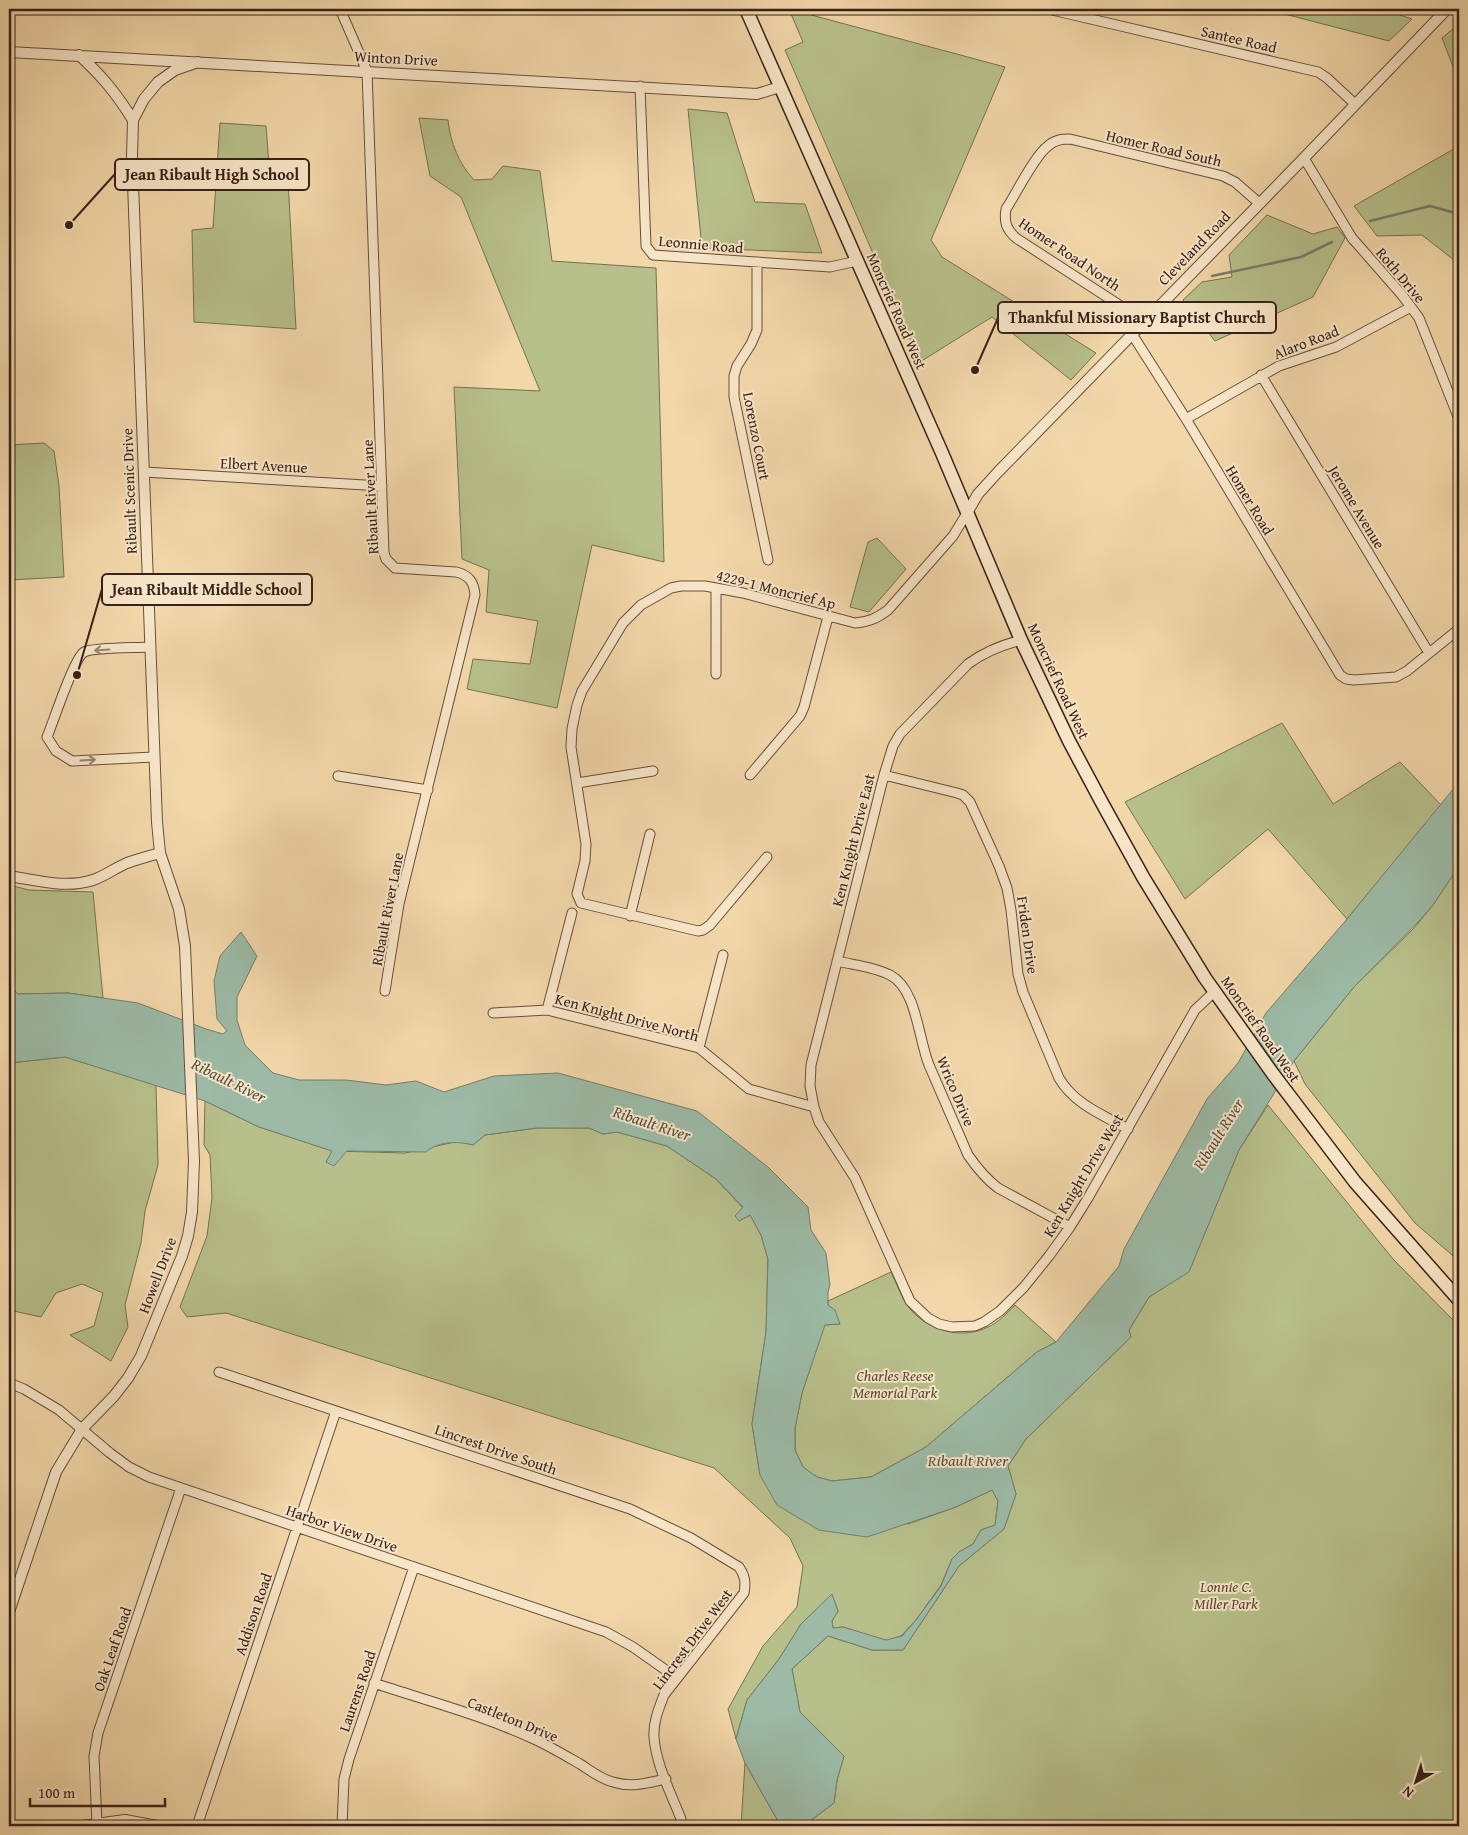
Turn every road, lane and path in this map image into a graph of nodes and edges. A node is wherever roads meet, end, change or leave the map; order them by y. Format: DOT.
graph roads {
  1 [pos="340,9"];
  2 [pos="746,9"];
  3 [pos="1048,9"];
  4 [pos="1447,9"];
  5 [pos="9,52"];
  6 [pos="78,55"];
  7 [pos="198,62"];
  8 [pos="367,71"];
  9 [pos="640,86"];
  10 [pos="780,87"];
  11 [pos="1355,104"];
  12 [pos="133,120"];
  13 [pos="1304,158"];
  14 [pos="1259,203"];
  15 [pos="1006,226"];
  16 [pos="857,261"];
  17 [pos="757,262"];
  18 [pos="1411,307"];
  19 [pos="1144,321"];
  20 [pos="1132,334"];
  21 [pos="1261,375"];
  22 [pos="1186,419"];
  23 [pos="1459,419"];
  24 [pos="144,472"];
  25 [pos="382,486"];
  26 [pos="967,513"];
  27 [pos="768,560"];
  28 [pos="716,588"];
  29 [pos="828,616"];
  30 [pos="1459,629"];
  31 [pos="1021,640"];
  32 [pos="150,647"];
  33 [pos="1429,654"];
  34 [pos="716,674"];
  35 [pos="154,757"];
  36 [pos="653,771"];
  37 [pos="750,775"];
  38 [pos="884,775"];
  39 [pos="338,776"];
  40 [pos="577,784"];
  41 [pos="428,790"];
  42 [pos="650,834"];
  43 [pos="160,853"];
  44 [pos="767,858"];
  45 [pos="9,876"];
  46 [pos="572,913"];
  47 [pos="630,916"];
  48 [pos="723,954"];
  49 [pos="837,960"];
  50 [pos="385,991"];
  51 [pos="1214,992"];
  52 [pos="547,1010"];
  53 [pos="493,1013"];
  54 [pos="700,1048"];
  55 [pos="814,1108"];
  56 [pos="1128,1128"];
  57 [pos="1070,1227"];
  58 [pos="1459,1300"];
  59 [pos="219,1372"];
  60 [pos="9,1383"];
  61 [pos="336,1411"];
  62 [pos="82,1429"];
  63 [pos="181,1488"];
  64 [pos="297,1527"];
  65 [pos="414,1567"];
  66 [pos="746,1583"];
  67 [pos="9,1612"];
  68 [pos="677,1678"];
  69 [pos="374,1683"];
  70 [pos="666,1779"];
  71 [pos="97,1824"];
  72 [pos="82,1826"];
  73 [pos="157,1826"];
  74 [pos="197,1826"];
  75 [pos="342,1826"];
  76 [pos="681,1826"];
  1 -- 8 [label="street"];
  2 -- 10 [label="main road, Moncrief Road West"];
  3 -- 11 [label="street, Santee Road"];
  4 -- 11 [label="street, Cleveland Road"];
  5 -- 6 [label="street, Winton Drive"];
  6 -- 7 [label="street, Winton Drive"];
  6 -- 12 [label="street"];
  7 -- 8 [label="street, Winton Drive"];
  7 -- 12 [label="street, Ribault Scenic Drive"];
  8 -- 9 [label="street, Winton Drive"];
  8 -- 25 [label="street, Ribault River Lane"];
  9 -- 10 [label="street, Winton Drive"];
  9 -- 17 [label="street, Leonnie Road"];
  10 -- 16 [label="main road, Moncrief Road West"];
  11 -- 13 [label="street, Cleveland Road"];
  12 -- 24 [label="street, Ribault Scenic Drive"];
  13 -- 14 [label="street, Cleveland Road"];
  13 -- 18 [label="street, Roth Drive"];
  14 -- 15 [label="street, Homer Road South"];
  14 -- 19 [label="street, Cleveland Road"];
  15 -- 19 [label="street, Homer Road North"];
  16 -- 17 [label="street, Leonnie Road"];
  16 -- 26 [label="main road, Moncrief Road West"];
  17 -- 27 [label="street, Lorenzo Court"];
  18 -- 21 [label="street, Alaro Road"];
  18 -- 23 [label="street, Roth Drive"];
  19 -- 20 [label="street, Cleveland Road"];
  20 -- 22 [label="street, Homer Road"];
  20 -- 26 [label="street, Cleveland Road"];
  21 -- 22 [label="street, Alaro Road"];
  21 -- 33 [label="street, Jerome Avenue"];
  22 -- 33 [label="street, Homer Road"];
  24 -- 25 [label="street, Elbert Avenue"];
  24 -- 32 [label="street, Ribault Scenic Drive"];
  25 -- 41 [label="street, Ribault River Lane"];
  26 -- 29 [label="street, 4229-1 Moncrief Ap"];
  26 -- 31 [label="main road, Moncrief Road West"];
  28 -- 29 [label="street, 4229-1 Moncrief Ap"];
  28 -- 34 [label="street"];
  28 -- 40 [label="street, 4229-1 Moncrief Ap"];
  29 -- 37 [label="street"];
  30 -- 33 [label="street"];
  31 -- 38 [label="street, Ken Knight Drive East"];
  31 -- 51 [label="main road, Moncrief Road West"];
  32 -- 35 [label="street, Ribault Scenic Drive"];
  32 -- 35 [label="street, one-way"];
  35 -- 43 [label="street, Ribault Scenic Drive"];
  36 -- 40 [label="street"];
  38 -- 49 [label="street, Ken Knight Drive East"];
  38 -- 56 [label="street, Friden Drive"];
  39 -- 41 [label="street"];
  40 -- 47 [label="street, 4229-1 Moncrief Ap"];
  41 -- 50 [label="street, Ribault River Lane"];
  42 -- 47 [label="street"];
  43 -- 45 [label="street"];
  43 -- 62 [label="street, Howell Drive"];
  44 -- 47 [label="street"];
  46 -- 52 [label="street"];
  48 -- 54 [label="street"];
  49 -- 55 [label="street, Ken Knight Drive East"];
  49 -- 57 [label="street, Wrico Drive"];
  51 -- 56 [label="street, Ken Knight Drive West"];
  51 -- 58 [label="main road, Moncrief Road West"];
  52 -- 53 [label="street, Ken Knight Drive North"];
  52 -- 54 [label="street, Ken Knight Drive North"];
  54 -- 55 [label="street, Ken Knight Drive North"];
  55 -- 57 [label="street, Ken Knight Drive West"];
  56 -- 57 [label="street, Ken Knight Drive West"];
  59 -- 61 [label="street, Lincrest Drive South"];
  60 -- 62 [label="street, Harbor View Drive"];
  61 -- 64 [label="street, Addison Road"];
  61 -- 66 [label="street, Lincrest Drive South"];
  62 -- 63 [label="street, Harbor View Drive"];
  62 -- 67 [label="street, Howell Drive"];
  63 -- 64 [label="street, Harbor View Drive"];
  63 -- 71 [label="street, Oak Leaf Road"];
  64 -- 65 [label="street, Harbor View Drive"];
  64 -- 74 [label="street, Addison Road"];
  65 -- 68 [label="street, Harbor View Drive"];
  65 -- 69 [label="street, Laurens Road"];
  66 -- 68 [label="street, Lincrest Drive West"];
  68 -- 70 [label="street, Lincrest Drive West"];
  69 -- 70 [label="street, Castleton Drive"];
  69 -- 75 [label="street, Laurens Road"];
  70 -- 76 [label="street, Lincrest Drive West"];
  71 -- 72 [label="street"];
  71 -- 73 [label="street"];
}
